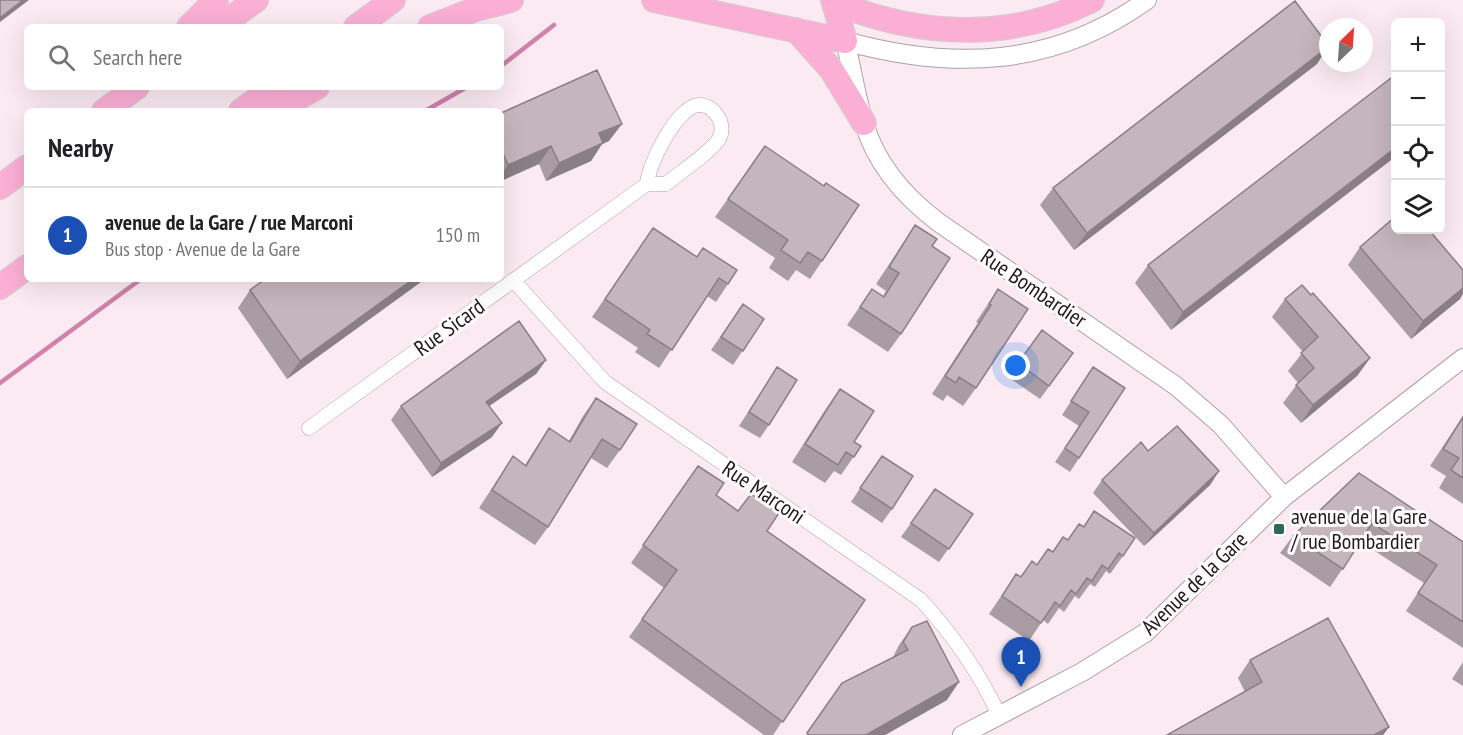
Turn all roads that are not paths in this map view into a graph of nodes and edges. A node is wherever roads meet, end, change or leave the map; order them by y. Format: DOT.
graph roads {
  1 [pos="216,0"];
  2 [pos="256,0"];
  3 [pos="393,0"];
  4 [pos="511,0"];
  5 [pos="654,0"];
  6 [pos="1092,0"];
  7 [pos="1147,0"];
  8 [pos="834,1"];
  9 [pos="192,24"];
  10 [pos="223,24"];
  11 [pos="360,24"];
  12 [pos="438,24"];
  13 [pos="796,30"];
  14 [pos="845,41"];
  15 [pos="124,90"];
  16 [pos="133,90"];
  17 [pos="270,90"];
  18 [pos="312,90"];
  19 [pos="106,108"];
  20 [pos="107,108"];
  21 [pos="245,108"];
  22 [pos="280,108"];
  23 [pos="864,123"];
  24 [pos="24,169"];
  25 [pos="647,184"];
  26 [pos="0,187"];
  27 [pos="24,269"];
  28 [pos="513,280"];
  29 [pos="0,287"];
  30 [pos="1463,358"];
  31 [pos="309,428"];
  32 [pos="1284,497"];
  33 [pos="999,716"];
  34 [pos="962,735"];
  1 -- 9 [label="highway"];
  2 -- 10 [label="highway"];
  3 -- 11 [label="highway"];
  4 -- 12 [label="highway"];
  5 -- 13 [label="highway"];
  6 -- 8 [label="highway"];
  7 -- 14 [label="street"];
  8 -- 14 [label="highway"];
  13 -- 14 [label="highway"];
  13 -- 23 [label="highway"];
  14 -- 23 [label="street, Rue Bombardier"];
  15 -- 19 [label="highway"];
  16 -- 20 [label="highway"];
  17 -- 21 [label="highway"];
  18 -- 22 [label="highway"];
  23 -- 32 [label="street, Rue Bombardier"];
  24 -- 26 [label="highway"];
  25 -- 25 [label="street, Rue Sicard"];
  25 -- 28 [label="street, Rue Sicard"];
  27 -- 29 [label="highway"];
  28 -- 31 [label="street, Rue Sicard"];
  28 -- 33 [label="street, Rue Marconi"];
  30 -- 32 [label="street, Avenue de la Gare"];
  32 -- 33 [label="street, Avenue de la Gare"];
  33 -- 34 [label="street, Avenue de la Gare"];
}
